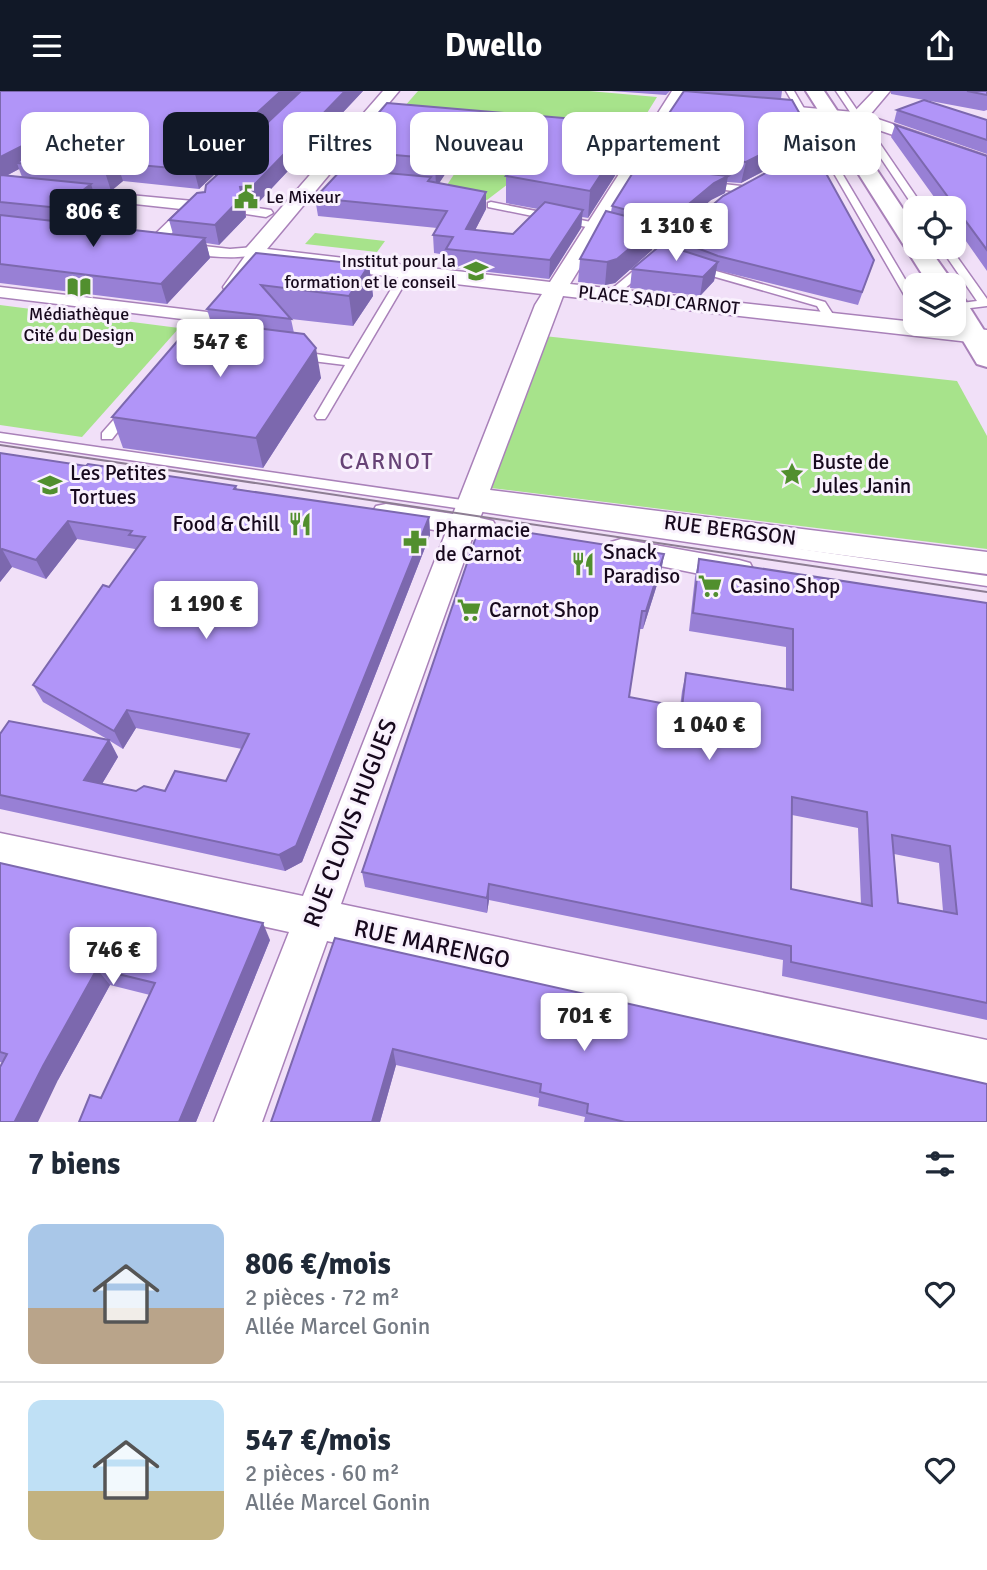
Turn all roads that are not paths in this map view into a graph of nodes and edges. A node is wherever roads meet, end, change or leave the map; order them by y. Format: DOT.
graph roads {
  1 [pos="391,91"];
  2 [pos="790,91"];
  3 [pos="815,91"];
  4 [pos="840,91"];
  5 [pos="882,91"];
  6 [pos="676,96"];
  7 [pos="697,104"];
  8 [pos="735,107"];
  9 [pos="801,111"];
  10 [pos="810,112"];
  11 [pos="827,112"];
  12 [pos="854,112"];
  13 [pos="865,112"];
  14 [pos="881,125"];
  15 [pos="881,152"];
  16 [pos="987,162"];
  17 [pos="838,175"];
  18 [pos="868,175"];
  19 [pos="690,183"];
  20 [pos="752,183"];
  21 [pos="209,190"];
  22 [pos="741,190"];
  23 [pos="45,191"];
  24 [pos="911,196"];
  25 [pos="500,197"];
  26 [pos="727,197"];
  27 [pos="200,207"];
  28 [pos="251,211"];
  29 [pos="266,213"];
  30 [pos="698,221"];
  31 [pos="594,225"];
  32 [pos="903,227"];
  33 [pos="618,232"];
  34 [pos="658,246"];
  35 [pos="254,251"];
  36 [pos="675,261"];
  37 [pos="687,266"];
  38 [pos="406,273"];
  39 [pos="966,277"];
  40 [pos="903,285"];
  41 [pos="553,289"];
  42 [pos="0,292"];
  43 [pos="223,295"];
  44 [pos="611,295"];
  45 [pos="966,303"];
  46 [pos="207,316"];
  47 [pos="830,319"];
  48 [pos="966,321"];
  49 [pos="983,344"];
  50 [pos="284,354"];
  51 [pos="353,363"];
  52 [pos="134,404"];
  53 [pos="321,416"];
  54 [pos="107,436"];
  55 [pos="0,437"];
  56 [pos="0,457"];
  57 [pos="468,509"];
  58 [pos="987,563"];
  59 [pos="987,581"];
  60 [pos="987,608"];
  61 [pos="0,851"];
  62 [pos="314,919"];
  63 [pos="987,1063"];
  64 [pos="238,1122"];
  1 -- 35 [label="street"];
  2 -- 9 [label="lane"];
  3 -- 11 [label="main road"];
  4 -- 12 [label="lane"];
  5 -- 13 [label="street"];
  6 -- 7 [label="street"];
  6 -- 31 [label="street"];
  8 -- 9 [label="street"];
  9 -- 10 [label="street"];
  14 -- 16 [label="street"];
  15 -- 24 [label="lane"];
  17 -- 40 [label="lane"];
  18 -- 32 [label="main road"];
  19 -- 22 [label="lane"];
  20 -- 22 [label="lane"];
  21 -- 27 [label="street"];
  22 -- 26 [label="lane"];
  23 -- 27 [label="street"];
  25 -- 31 [label="lane"];
  27 -- 35 [label="street"];
  28 -- 29 [label="street"];
  30 -- 34 [label="lane"];
  31 -- 33 [label="lane"];
  31 -- 41 [label="street"];
  34 -- 36 [label="lane"];
  34 -- 44 [label="lane"];
  35 -- 38 [label="street"];
  35 -- 43 [label="lane"];
  37 -- 47 [label="lane"];
  38 -- 41 [label="street"];
  38 -- 51 [label="lane"];
  39 -- 45 [label="lane"];
  41 -- 44 [label="street, PLACE SADI CARNOT"];
  41 -- 57 [label="street, PLACE SADI CARNOT"];
  42 -- 46 [label="street"];
  44 -- 47 [label="street, PLACE SADI CARNOT"];
  47 -- 49 [label="street, PLACE SADI CARNOT"];
  48 -- 49 [label="main road"];
  50 -- 51 [label="lane"];
  51 -- 53 [label="lane"];
  52 -- 54 [label="lane"];
  55 -- 57 [label="lane"];
  56 -- 57 [label="street, RUE BERGSON"];
  57 -- 58 [label="street, RUE BERGSON"];
  57 -- 59 [label="lane"];
  57 -- 60 [label="street, RUE BERGSON"];
  57 -- 62 [label="street, RUE CLOVIS HUGUES"];
  61 -- 62 [label="street, RUE MARENGO"];
  62 -- 63 [label="street, RUE MARENGO"];
  62 -- 64 [label="street, RUE CLOVIS HUGUES"];
}
